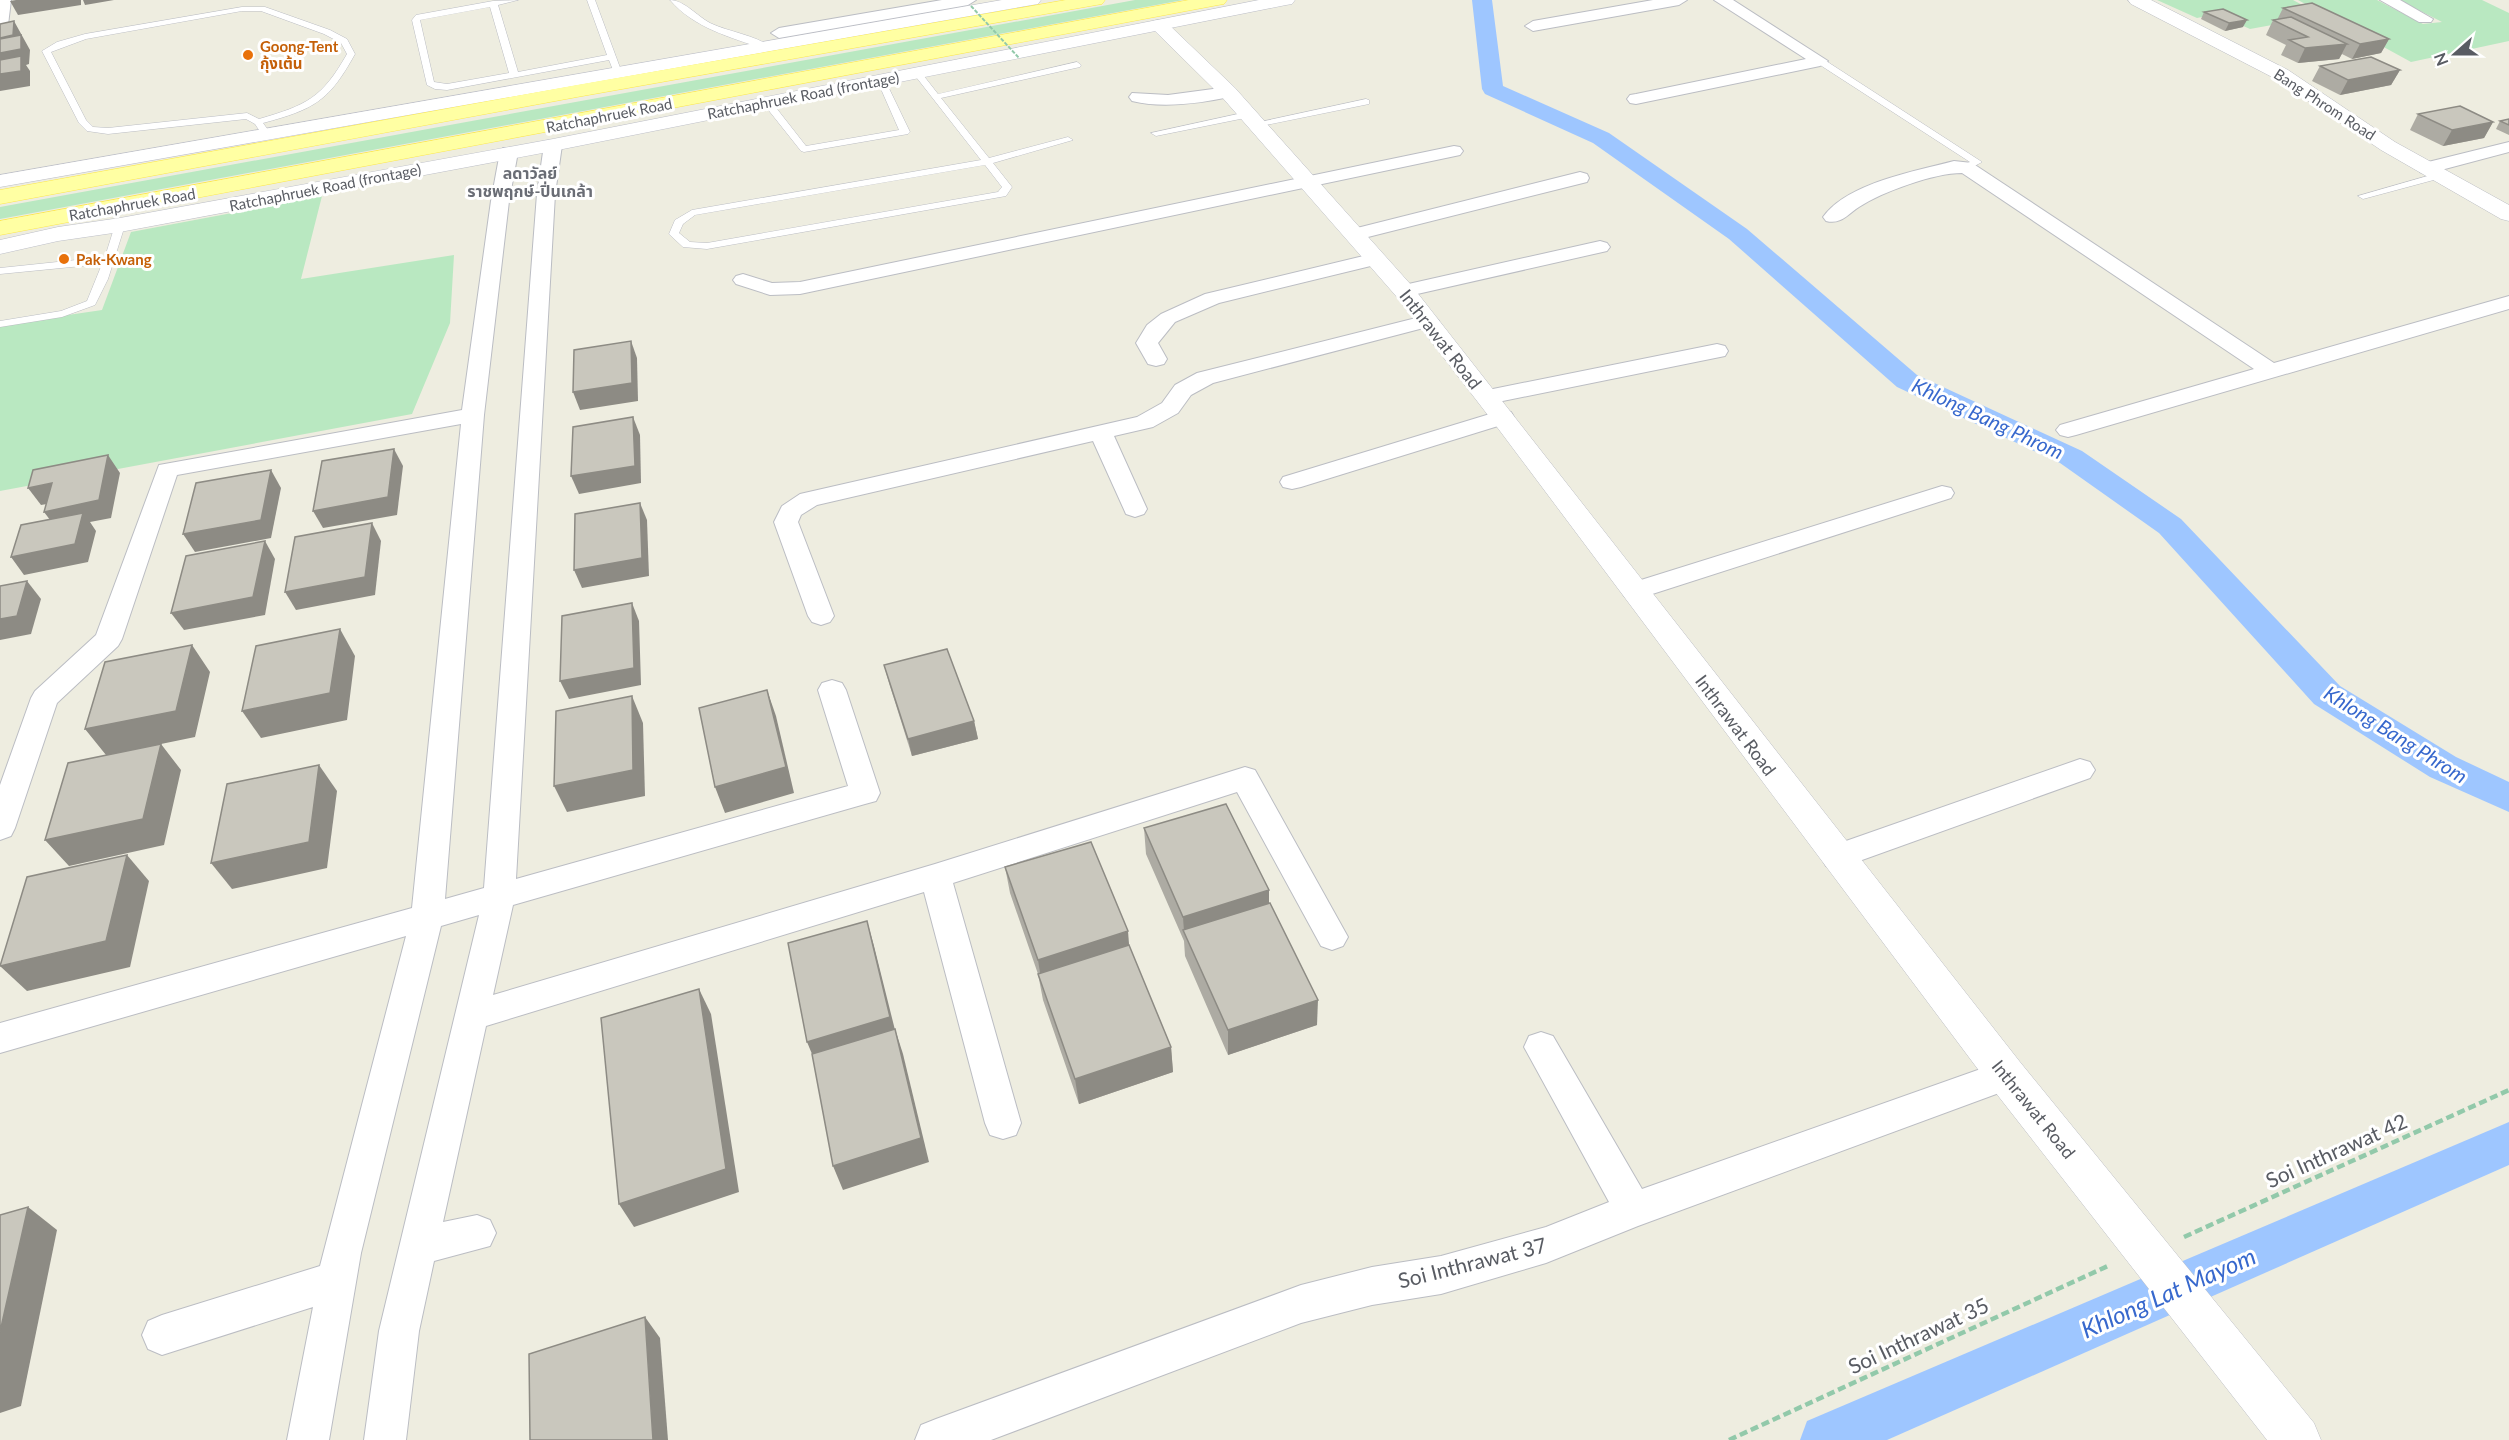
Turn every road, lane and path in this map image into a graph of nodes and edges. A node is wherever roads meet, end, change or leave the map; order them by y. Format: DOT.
graph roads {
  1 [pos="3,0"];
  2 [pos="514,0"];
  3 [pos="591,0"];
  4 [pos="674,0"];
  5 [pos="1032,0"];
  6 [pos="1096,0"];
  7 [pos="1218,0"];
  8 [pos="1286,0"];
  9 [pos="1679,0"];
  10 [pos="1722,0"];
  11 [pos="2137,0"];
  12 [pos="2388,0"];
  13 [pos="493,3"];
  14 [pos="970,3"];
  15 [pos="2426,19"];
  16 [pos="0,25"];
  17 [pos="1159,25"];
  18 [pos="1533,26"];
  19 [pos="773,40"];
  20 [pos="1019,58"];
  21 [pos="1820,61"];
  22 [pos="615,65"];
  23 [pos="1077,65"];
  24 [pos="917,73"];
  25 [pos="508,80"];
  26 [pos="881,80"];
  27 [pos="577,91"];
  28 [pos="935,97"];
  29 [pos="1138,98"];
  30 [pos="1636,99"];
  31 [pos="767,102"];
  32 [pos="1366,102"];
  33 [pos="1244,110"];
  34 [pos="262,128"];
  35 [pos="294,129"];
  36 [pos="558,134"];
  37 [pos="1155,134"];
  38 [pos="1068,140"];
  39 [pos="2509,147"];
  40 [pos="1454,151"];
  41 [pos="509,152"];
  42 [pos="987,162"];
  43 [pos="1966,167"];
  44 [pos="2432,172"];
  45 [pos="1580,178"];
  46 [pos="0,181"];
  47 [pos="1307,182"];
  48 [pos="2363,196"];
  49 [pos="0,197"];
  50 [pos="2508,212"];
  51 [pos="1833,217"];
  52 [pos="120,225"];
  53 [pos="0,228"];
  54 [pos="58,234"];
  55 [pos="1356,234"];
  56 [pos="0,247"];
  57 [pos="1600,247"];
  58 [pos="1376,259"];
  59 [pos="107,260"];
  60 [pos="0,271"];
  61 [pos="742,280"];
  62 [pos="1404,291"];
  63 [pos="2509,302"];
  64 [pos="1428,321"];
  65 [pos="0,324"];
  66 [pos="1717,351"];
  67 [pos="1156,359"];
  68 [pos="2271,370"];
  69 [pos="1495,407"];
  70 [pos="473,415"];
  71 [pos="2068,430"];
  72 [pos="1100,431"];
  73 [pos="1292,482"];
  74 [pos="1942,493"];
  75 [pos="1135,508"];
  76 [pos="1634,591"];
  77 [pos="821,616"];
  78 [pos="832,690"];
  79 [pos="2080,770"];
  80 [pos="0,828"];
  81 [pos="1837,857"];
  82 [pos="935,876"];
  83 [pos="499,897"];
  84 [pos="427,917"];
  85 [pos="1332,937"];
  86 [pos="471,1016"];
  87 [pos="0,1038"];
  88 [pos="1541,1047"];
  89 [pos="2006,1075"];
  90 [pos="2509,1090"];
  91 [pos="1003,1123"];
  92 [pos="1634,1210"];
  93 [pos="477,1233"];
  94 [pos="419,1246"];
  95 [pos="2149,1251"];
  96 [pos="337,1280"];
  97 [pos="162,1335"];
  98 [pos="308,1440"];
  99 [pos="386,1440"];
  100 [pos="936,1440"];
  101 [pos="1729,1440"];
  102 [pos="2297,1440"];
  1 -- 16 [label="street"];
  2 -- 13 [label="lane"];
  3 -- 22 [label="lane"];
  4 -- 19 [label="lane"];
  5 -- 19 [label="main road"];
  6 -- 27 [label="main road, Ratchaphruek Road"];
  7 -- 36 [label="main road, Ratchaphruek Road"];
  8 -- 17 [label="main road, Ratchaphruek Road (frontage)"];
  9 -- 18 [label="street"];
  10 -- 21 [label="street"];
  11 -- 44 [label="main road, Bang Phrom Road"];
  12 -- 15 [label="street"];
  13 -- 25 [label="lane"];
  13 -- 25 [label="lane"];
  14 -- 19 [label="street"];
  14 -- 20 [label="path, bridge"];
  17 -- 24 [label="main road, Ratchaphruek Road (frontage)"];
  17 -- 33 [label="main road, Inthrawat Road"];
  19 -- 22 [label="main road"];
  21 -- 30 [label="street"];
  21 -- 43 [label="lane"];
  22 -- 25 [label="main road"];
  23 -- 28 [label="lane"];
  24 -- 26 [label="main road, Ratchaphruek Road (frontage)"];
  24 -- 28 [label="lane"];
  25 -- 35 [label="main road"];
  26 -- 31 [label="main road, Ratchaphruek Road (frontage)"];
  26 -- 31 [label="lane"];
  27 -- 35 [label="main road"];
  27 -- 49 [label="main road, Ratchaphruek Road"];
  28 -- 42 [label="lane"];
  29 -- 33 [label="street"];
  31 -- 36 [label="main road, Ratchaphruek Road (frontage)"];
  32 -- 33 [label="lane"];
  33 -- 37 [label="lane"];
  33 -- 47 [label="main road, Inthrawat Road"];
  34 -- 34 [label="lane"];
  34 -- 35 [label="main road"];
  34 -- 46 [label="main road"];
  36 -- 41 [label="main road, Ratchaphruek Road (frontage)"];
  36 -- 53 [label="main road, Ratchaphruek Road"];
  36 -- 54 [label="main road"];
  36 -- 83 [label="street"];
  38 -- 42 [label="lane"];
  39 -- 44 [label="street"];
  40 -- 47 [label="street"];
  41 -- 52 [label="main road, Ratchaphruek Road (frontage)"];
  41 -- 70 [label="street"];
  42 -- 42 [label="lane"];
  43 -- 51 [label="street"];
  43 -- 68 [label="street"];
  44 -- 48 [label="lane"];
  44 -- 50 [label="main road, Bang Phrom Road"];
  45 -- 55 [label="street"];
  47 -- 55 [label="main road, Inthrawat Road"];
  47 -- 61 [label="street"];
  52 -- 54 [label="main road, Ratchaphruek Road (frontage)"];
  52 -- 59 [label="lane"];
  54 -- 56 [label="main road, Ratchaphruek Road (frontage)"];
  55 -- 58 [label="main road, Inthrawat Road"];
  57 -- 62 [label="street"];
  58 -- 62 [label="main road, Inthrawat Road"];
  58 -- 67 [label="street"];
  59 -- 60 [label="lane"];
  59 -- 65 [label="lane"];
  62 -- 64 [label="main road, Inthrawat Road"];
  63 -- 68 [label="street"];
  64 -- 69 [label="main road, Inthrawat Road"];
  64 -- 72 [label="street"];
  66 -- 69 [label="street"];
  68 -- 71 [label="street"];
  69 -- 73 [label="street"];
  69 -- 76 [label="main road, Inthrawat Road"];
  70 -- 80 [label="street"];
  70 -- 84 [label="street"];
  72 -- 75 [label="street"];
  72 -- 77 [label="street"];
  74 -- 76 [label="street"];
  76 -- 81 [label="main road, Inthrawat Road"];
  78 -- 83 [label="street"];
  79 -- 81 [label="street"];
  81 -- 89 [label="main road, Inthrawat Road"];
  82 -- 85 [label="street"];
  82 -- 86 [label="street"];
  82 -- 91 [label="street"];
  83 -- 84 [label="street"];
  83 -- 86 [label="street"];
  84 -- 87 [label="street"];
  84 -- 96 [label="street"];
  86 -- 94 [label="street"];
  88 -- 92 [label="street"];
  89 -- 92 [label="street, Soi Inthrawat 37"];
  89 -- 95 [label="main road, Inthrawat Road"];
  90 -- 95 [label="path, Soi Inthrawat 42"];
  92 -- 100 [label="street, Soi Inthrawat 37"];
  93 -- 94 [label="street"];
  94 -- 99 [label="street"];
  95 -- 101 [label="path, Soi Inthrawat 35"];
  95 -- 102 [label="main road, Inthrawat Road"];
  96 -- 97 [label="street"];
  96 -- 98 [label="street"];
}
